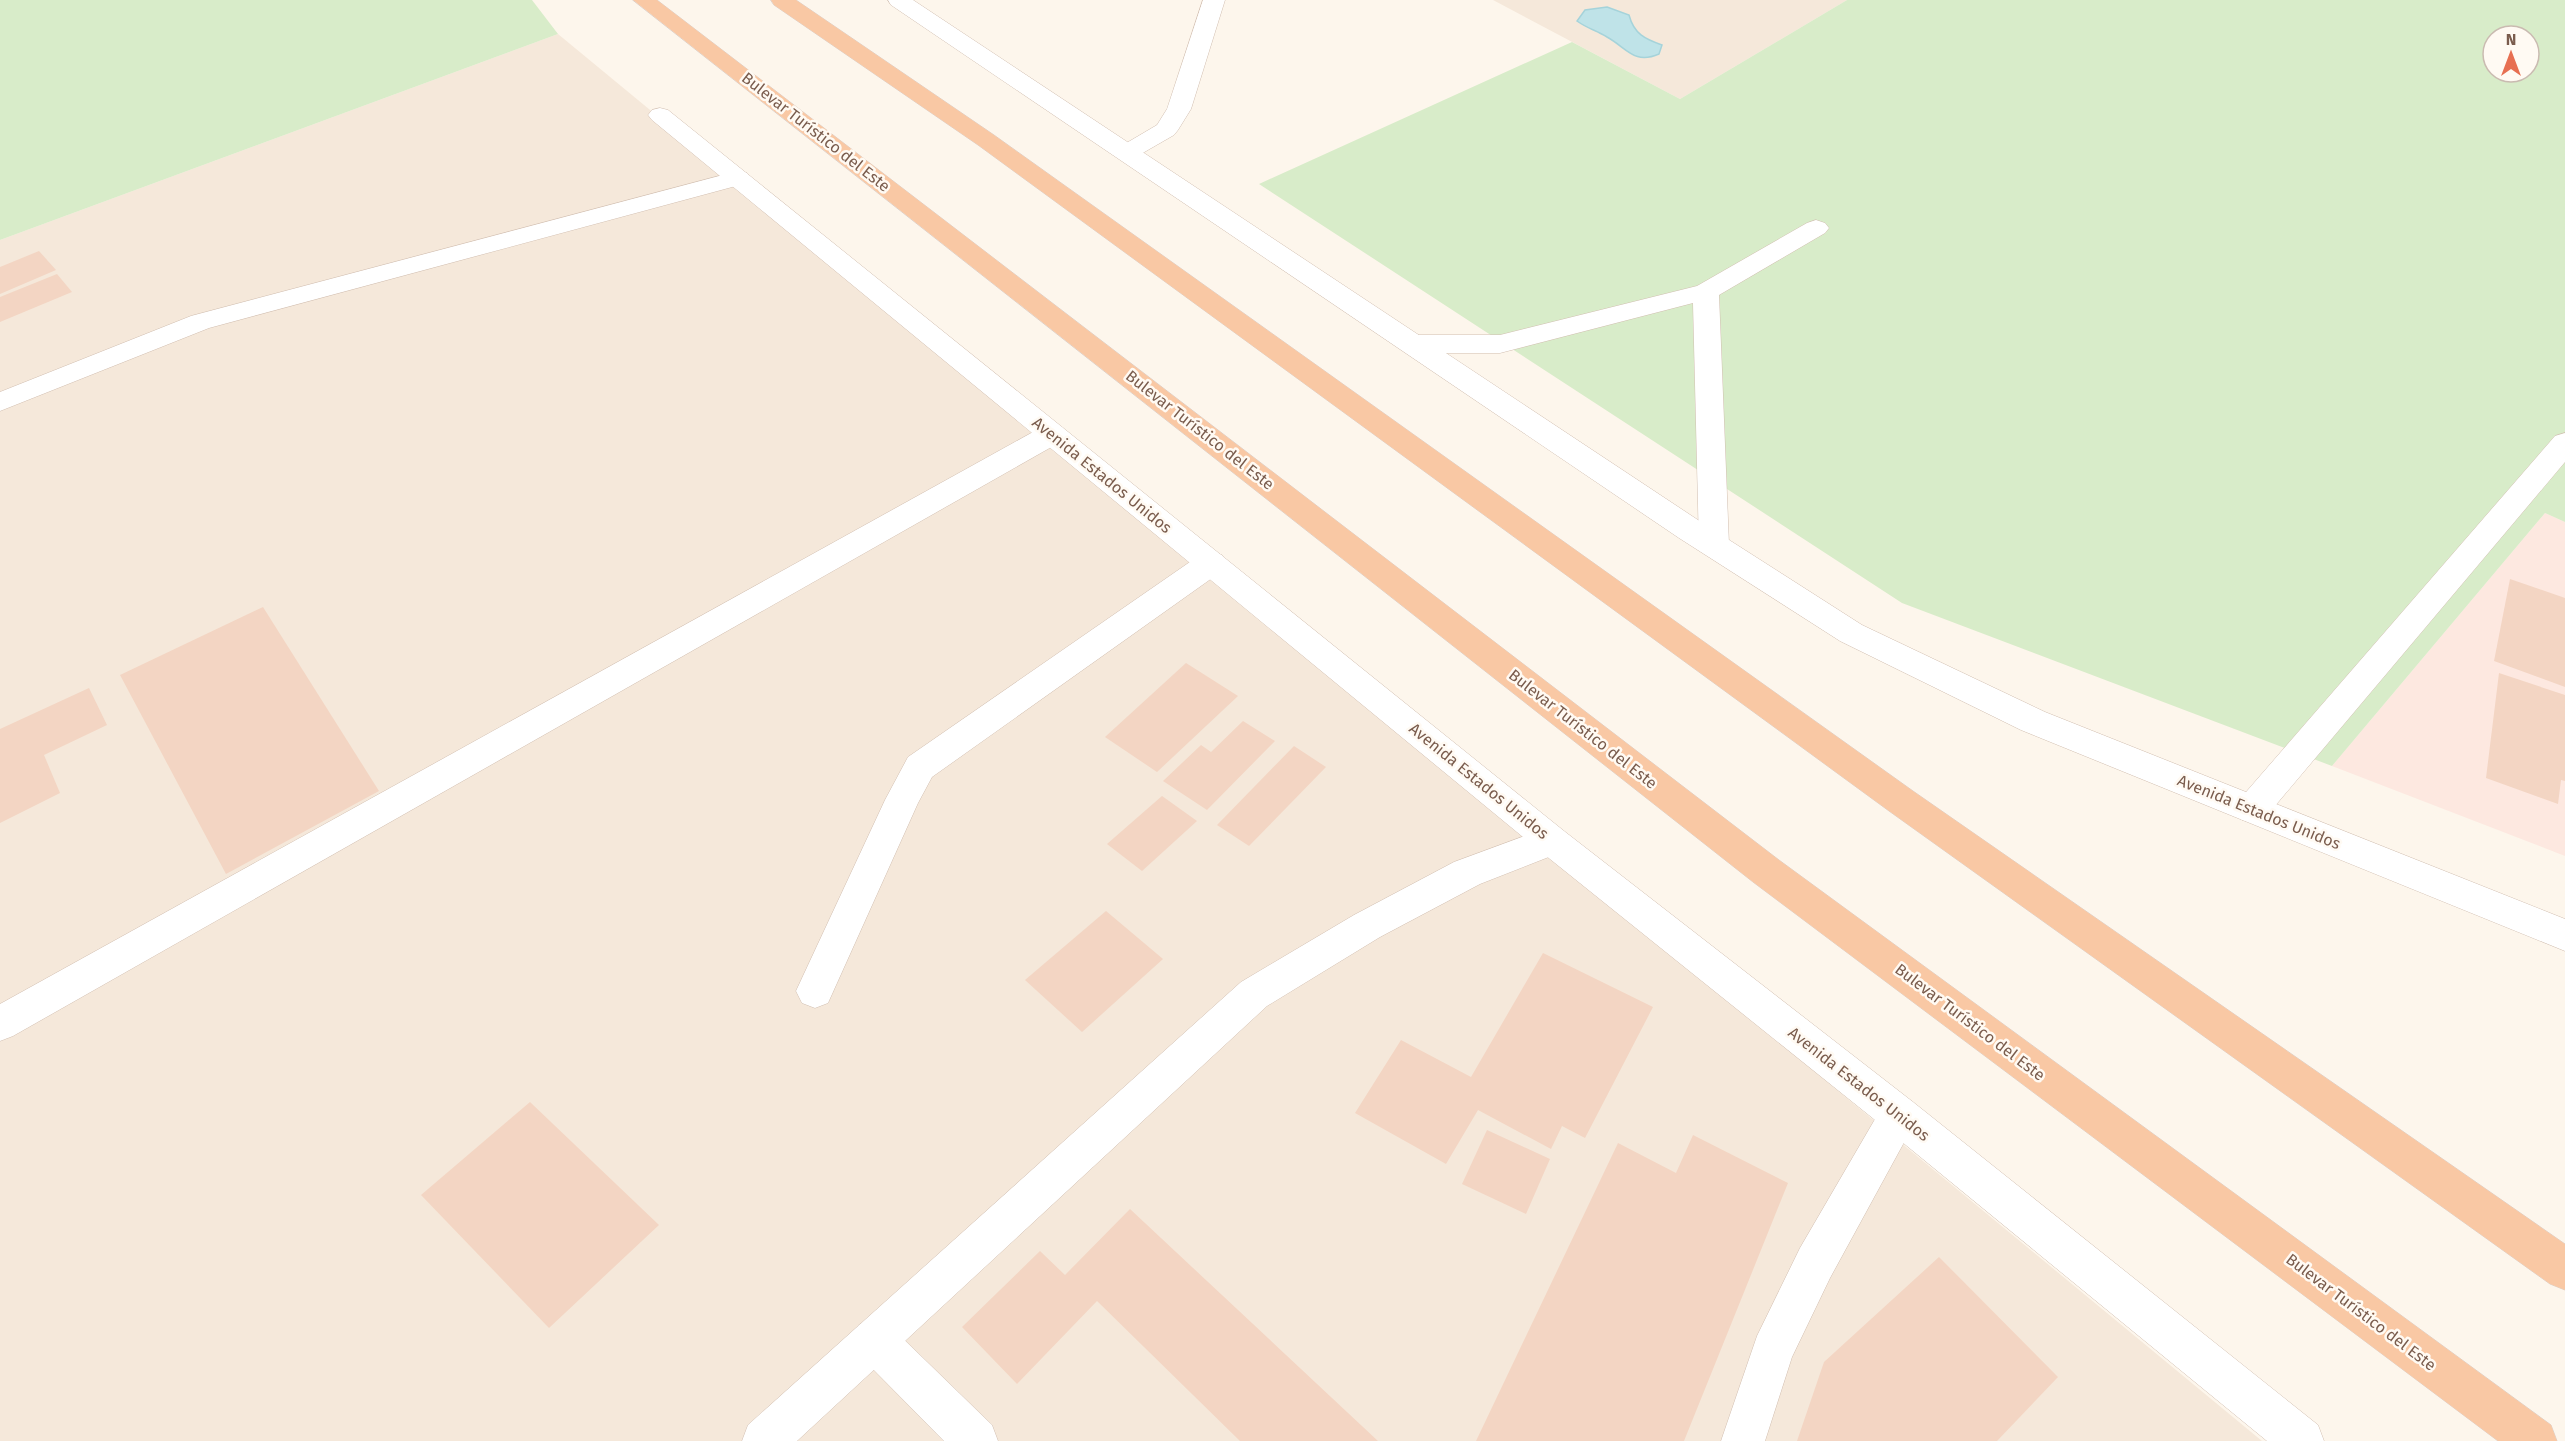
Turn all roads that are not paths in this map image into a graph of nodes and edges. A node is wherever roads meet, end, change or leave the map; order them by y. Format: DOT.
graph roads {
  1 [pos="644,0"];
  2 [pos="782,0"];
  3 [pos="899,0"];
  4 [pos="1208,3"];
  5 [pos="660,115"];
  6 [pos="1126,153"];
  7 [pos="738,178"];
  8 [pos="1816,228"];
  9 [pos="1706,292"];
  10 [pos="1412,344"];
  11 [pos="0,402"];
  12 [pos="1052,434"];
  13 [pos="2565,443"];
  14 [pos="1714,545"];
  15 [pos="1211,563"];
  16 [pos="2252,809"];
  17 [pos="1552,841"];
  18 [pos="2565,935"];
  19 [pos="815,991"];
  20 [pos="0,1024"];
  21 [pos="1899,1114"];
  22 [pos="2565,1269"];
  23 [pos="874,1340"];
  24 [pos="764,1441"];
  25 [pos="976,1441"];
  26 [pos="1743,1441"];
  27 [pos="2302,1441"];
  28 [pos="2535,1441"];
  1 -- 28 [label="highway, Bulevar Turístico del Este"];
  2 -- 22 [label="highway"];
  3 -- 6 [label="street, Avenida Estados Unidos"];
  4 -- 6 [label="street"];
  5 -- 7 [label="street, Avenida Estados Unidos"];
  6 -- 10 [label="street, Avenida Estados Unidos"];
  7 -- 11 [label="street"];
  7 -- 12 [label="street, Avenida Estados Unidos"];
  8 -- 9 [label="street"];
  9 -- 10 [label="street"];
  9 -- 14 [label="street"];
  10 -- 14 [label="street, Avenida Estados Unidos"];
  12 -- 15 [label="street, Avenida Estados Unidos"];
  12 -- 20 [label="street"];
  13 -- 16 [label="street"];
  14 -- 16 [label="street, Avenida Estados Unidos"];
  15 -- 17 [label="street, Avenida Estados Unidos"];
  15 -- 19 [label="street"];
  16 -- 18 [label="street, Avenida Estados Unidos"];
  17 -- 21 [label="street, Avenida Estados Unidos"];
  17 -- 23 [label="street"];
  21 -- 26 [label="street"];
  21 -- 27 [label="street, Avenida Estados Unidos"];
  23 -- 24 [label="street"];
  23 -- 25 [label="street"];
}
